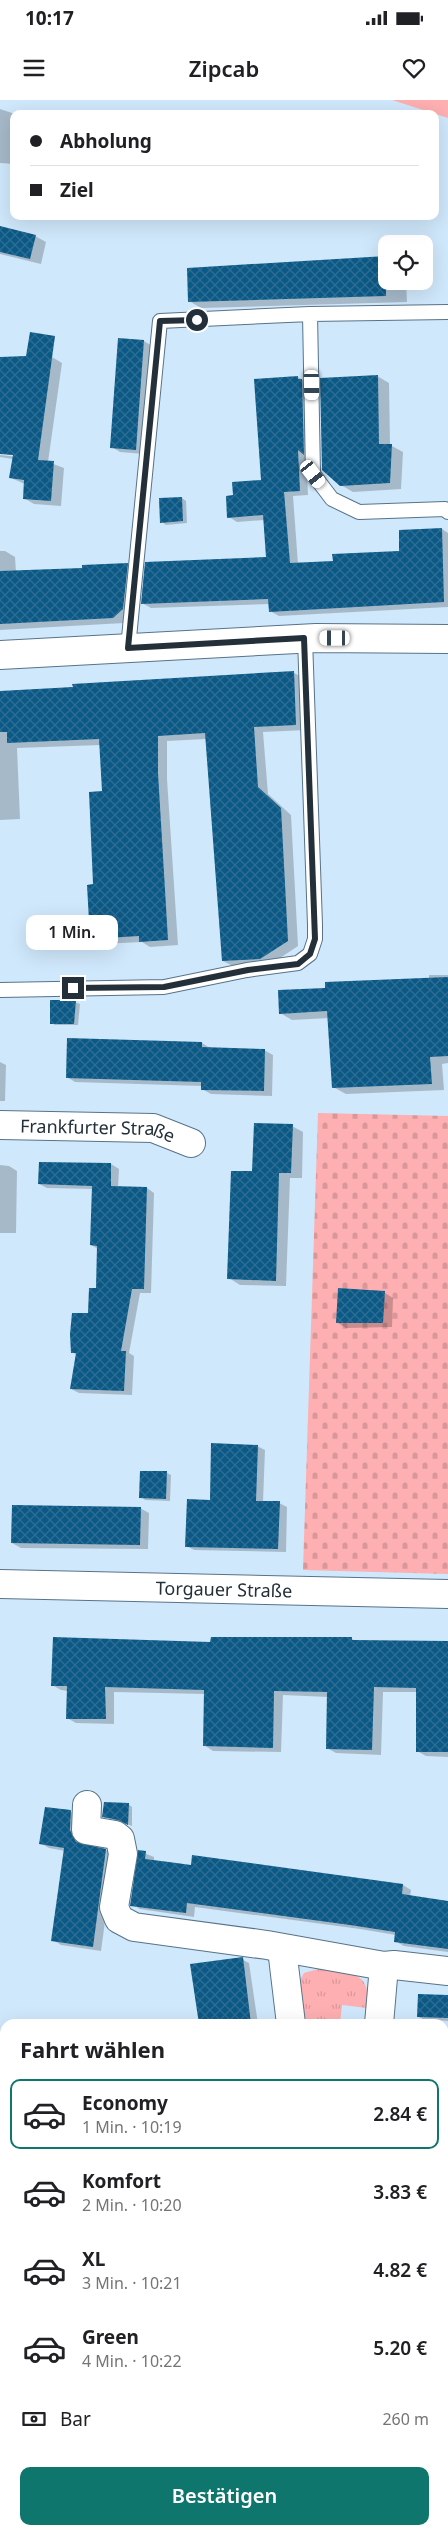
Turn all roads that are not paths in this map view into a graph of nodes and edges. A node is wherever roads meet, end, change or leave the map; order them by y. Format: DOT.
graph roads {
  1 [pos="448,312"];
  2 [pos="310,314"];
  3 [pos="448,512"];
  4 [pos="304,638"];
  5 [pos="448,639"];
  6 [pos="128,648"];
  7 [pos="0,655"];
  8 [pos="0,990"];
  9 [pos="0,1125"];
  10 [pos="191,1143"];
  11 [pos="0,1584"];
  12 [pos="448,1594"];
  13 [pos="87,1805"];
  14 [pos="282,1949"];
  15 [pos="384,1966"];
  16 [pos="448,1972"];
  17 [pos="290,2019"];
  18 [pos="379,2019"];
  1 -- 2 [label="lane"];
  2 -- 3 [label="lane"];
  2 -- 6 [label="lane"];
  4 -- 5 [label="street"];
  4 -- 6 [label="street"];
  4 -- 8 [label="lane"];
  6 -- 7 [label="street"];
  9 -- 10 [label="street, Frankfurter Straße"];
  11 -- 12 [label="street, Torgauer Straße"];
  13 -- 14 [label="street"];
  14 -- 15 [label="street"];
  14 -- 17 [label="street"];
  15 -- 16 [label="street"];
  15 -- 18 [label="street"];
}
